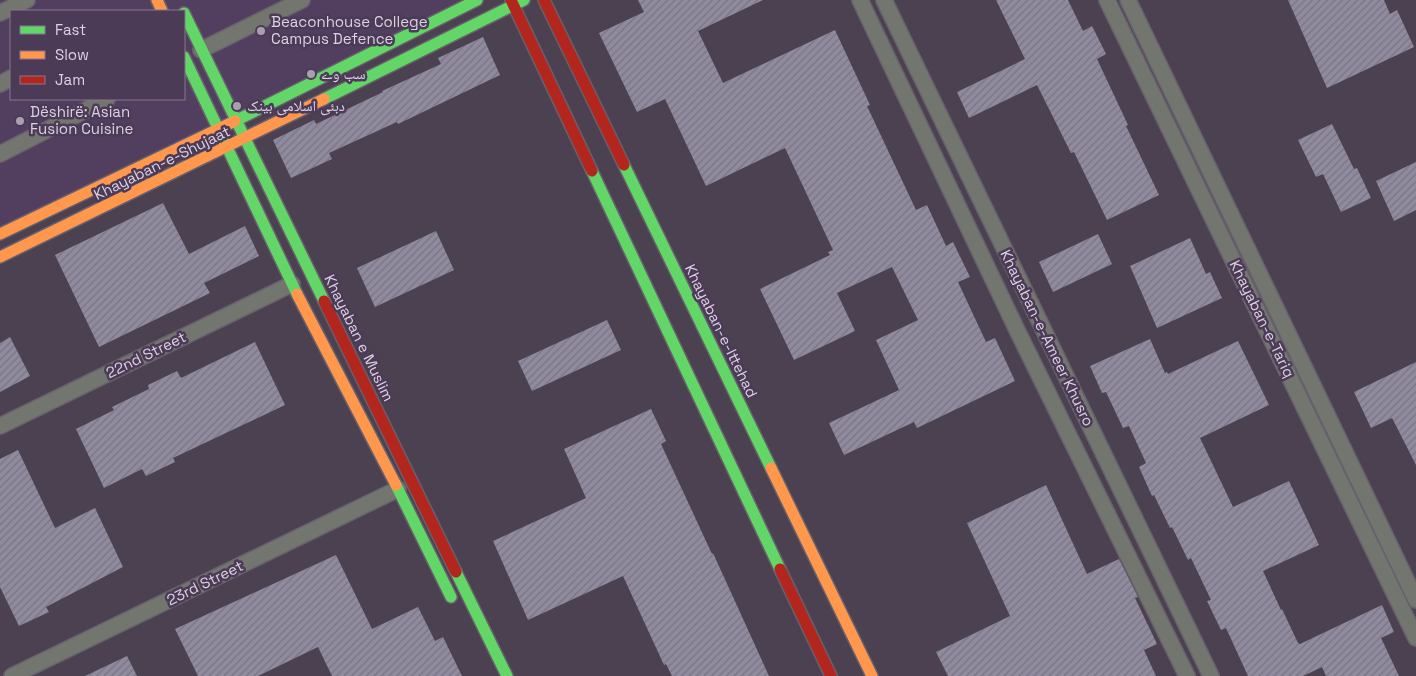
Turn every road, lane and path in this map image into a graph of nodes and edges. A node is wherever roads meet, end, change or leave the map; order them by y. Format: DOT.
graph roads {
  1 [pos="27,0"];
  2 [pos="302,0"];
  3 [pos="478,0"];
  4 [pos="860,0"];
  5 [pos="884,0"];
  6 [pos="1107,0"];
  7 [pos="1128,0"];
  8 [pos="516,2"];
  9 [pos="546,4"];
  10 [pos="0,13"];
  11 [pos="185,16"];
  12 [pos="522,24"];
  13 [pos="202,50"];
  14 [pos="185,60"];
  15 [pos="105,100"];
  16 [pos="236,121"];
  17 [pos="218,130"];
  18 [pos="245,139"];
  19 [pos="226,148"];
  20 [pos="0,154"];
  21 [pos="1235,223"];
  22 [pos="1217,228"];
  23 [pos="0,234"];
  24 [pos="0,257"];
  25 [pos="1014,269"];
  26 [pos="991,276"];
  27 [pos="292,284"];
  28 [pos="1032,305"];
  29 [pos="1010,316"];
  30 [pos="0,426"];
  31 [pos="1346,454"];
  32 [pos="1331,462"];
  33 [pos="398,489"];
  34 [pos="465,589"];
  35 [pos="1416,600"];
  36 [pos="1416,638"];
  37 [pos="12,676"];
  38 [pos="507,676"];
  39 [pos="831,676"];
  40 [pos="872,676"];
  41 [pos="1187,676"];
  42 [pos="1211,676"];
  1 -- 10 [label="street"];
  2 -- 13 [label="street"];
  3 -- 16 [label="main road, Khayaban-e-Shujaat"];
  4 -- 26 [label="street, Khayaban-e-Ameer Khusro"];
  5 -- 25 [label="street, Khayaban-e-Ameer Khusro"];
  6 -- 22 [label="street, Khayaban-e-Tariq"];
  7 -- 21 [label="street, Khayaban-e-Tariq"];
  8 -- 12 [label="main road"];
  8 -- 18 [label="main road, Khayaban-e-Shujaat"];
  9 -- 12 [label="main road"];
  9 -- 40 [label="main road, Khayaban-e-Ittehad"];
  11 -- 13 [label="main road, Khayaban e Muslim"];
  12 -- 39 [label="main road"];
  13 -- 16 [label="main road, Khayaban e Muslim"];
  14 -- 17 [label="main road"];
  15 -- 20 [label="street"];
  16 -- 17 [label="main road, Khayaban-e-Shujaat"];
  16 -- 18 [label="main road, Khayaban e Muslim"];
  17 -- 19 [label="main road"];
  17 -- 23 [label="main road, Khayaban-e-Shujaat"];
  18 -- 19 [label="main road, Khayaban-e-Shujaat"];
  18 -- 34 [label="main road, Khayaban e Muslim"];
  19 -- 24 [label="main road, Khayaban-e-Shujaat"];
  19 -- 27 [label="main road"];
  21 -- 22 [label="street"];
  21 -- 31 [label="street, Khayaban-e-Tariq"];
  22 -- 32 [label="street, Khayaban-e-Tariq"];
  25 -- 26 [label="street"];
  25 -- 28 [label="street, Khayaban-e-Ameer Khusro"];
  26 -- 29 [label="street, Khayaban-e-Ameer Khusro"];
  27 -- 30 [label="street, 22nd Street"];
  27 -- 33 [label="main road"];
  28 -- 29 [label="street"];
  28 -- 42 [label="street, Khayaban-e-Ameer Khusro"];
  29 -- 41 [label="street, Khayaban-e-Ameer Khusro"];
  31 -- 32 [label="street"];
  31 -- 35 [label="street, Khayaban-e-Tariq"];
  32 -- 36 [label="street, Khayaban-e-Tariq"];
  33 -- 34 [label="main road"];
  33 -- 37 [label="street, 23rd Street"];
  34 -- 38 [label="main road, Khayaban e Muslim"];
}
